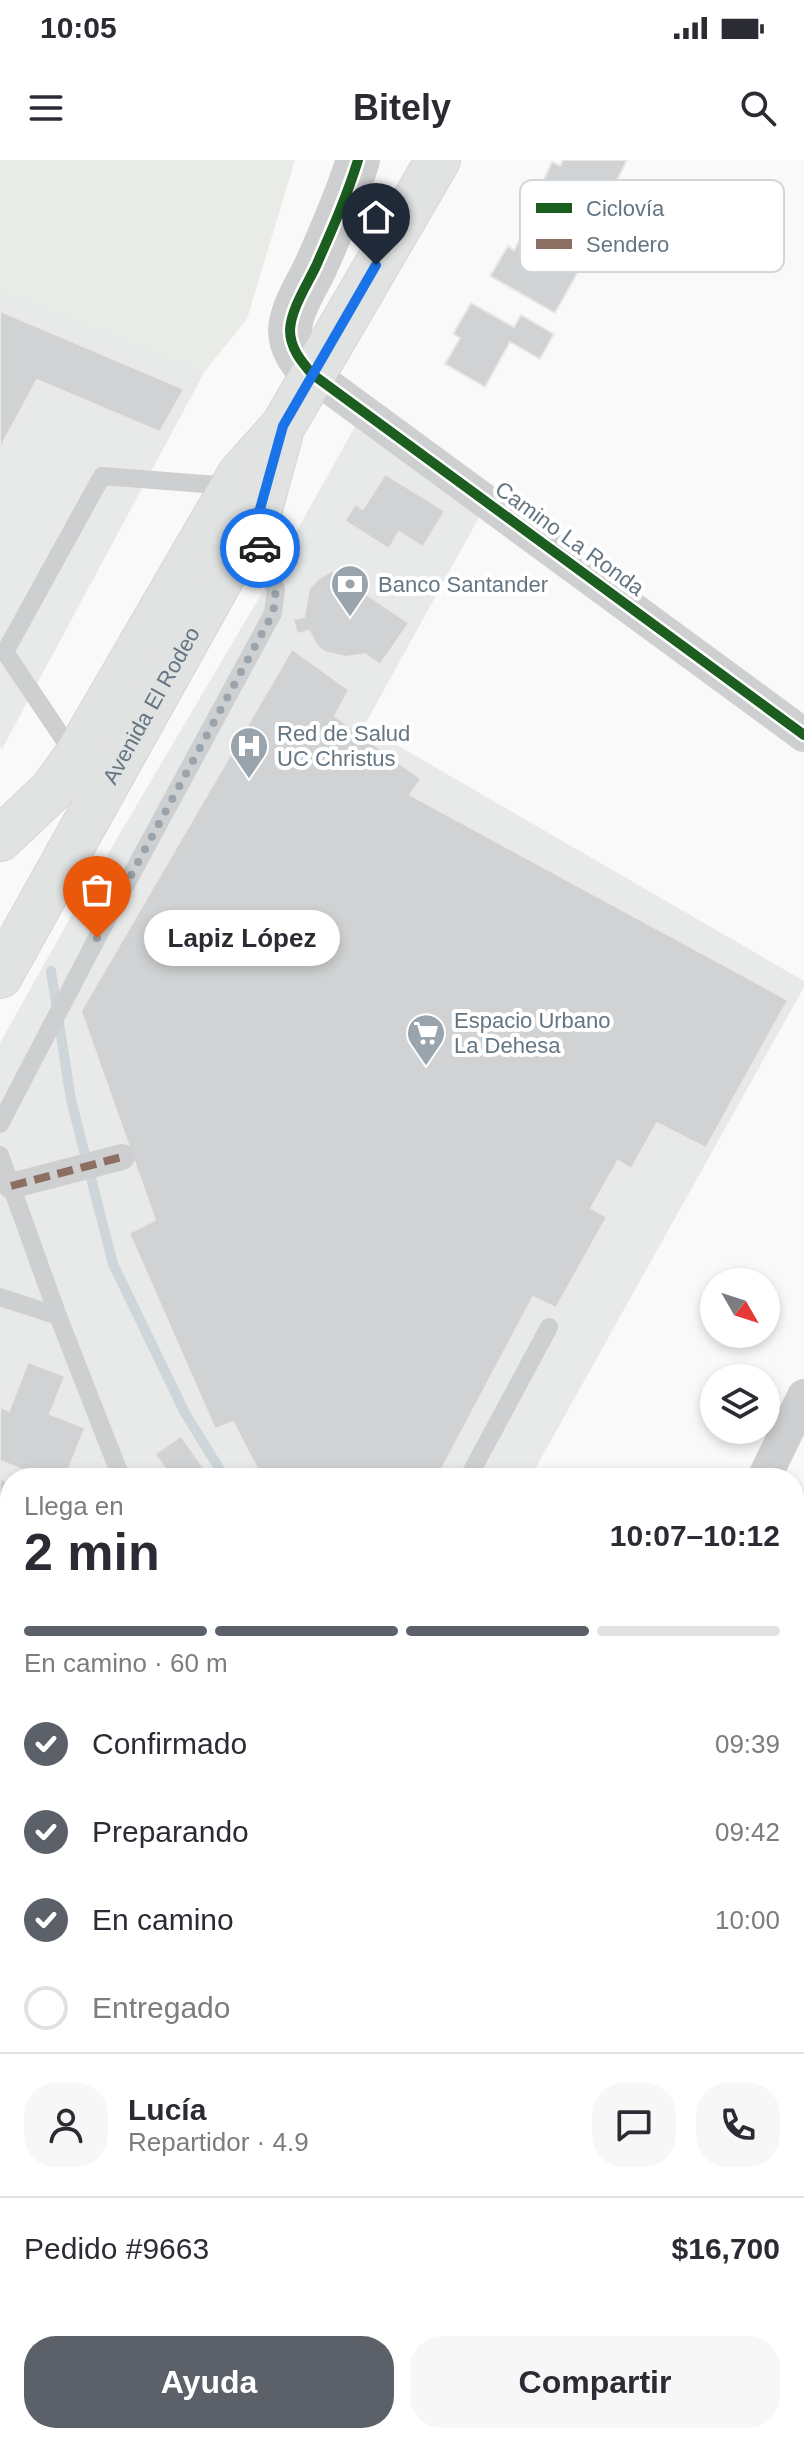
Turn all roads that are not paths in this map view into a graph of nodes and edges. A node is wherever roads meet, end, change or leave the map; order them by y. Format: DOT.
graph roads {
  1 [pos="358,160"];
  2 [pos="438,160"];
  3 [pos="312,374"];
  4 [pos="283,426"];
  5 [pos="232,487"];
  6 [pos="251,526"];
  7 [pos="804,735"];
  8 [pos="75,758"];
  9 [pos="4,830"];
  10 [pos="0,976"];
  11 [pos="0,1124"];
  12 [pos="0,1155"];
  13 [pos="111,1159"];
  14 [pos="11,1186"];
  15 [pos="0,1297"];
  16 [pos="58,1316"];
  17 [pos="549,1327"];
  18 [pos="804,1396"];
  19 [pos="116,1468"];
  20 [pos="473,1468"];
  21 [pos="769,1468"];
  1 -- 3 [label="street"];
  2 -- 3 [label="main road, Avenida El Rodeo"];
  3 -- 4 [label="main road, Avenida El Rodeo"];
  3 -- 7 [label="street, Camino La Ronda"];
  4 -- 5 [label="main road, Avenida El Rodeo"];
  4 -- 6 [label="main road, Avenida El Rodeo"];
  5 -- 8 [label="main road, Avenida El Rodeo"];
  5 -- 8 [label="lane"];
  6 -- 10 [label="main road, Avenida El Rodeo"];
  6 -- 11 [label="lane"];
  8 -- 9 [label="main road, Avenida El Rodeo"];
  12 -- 14 [label="lane"];
  13 -- 14 [label="street"];
  14 -- 16 [label="lane"];
  15 -- 16 [label="lane"];
  16 -- 19 [label="lane"];
  17 -- 20 [label="lane"];
  18 -- 21 [label="street"];
}
